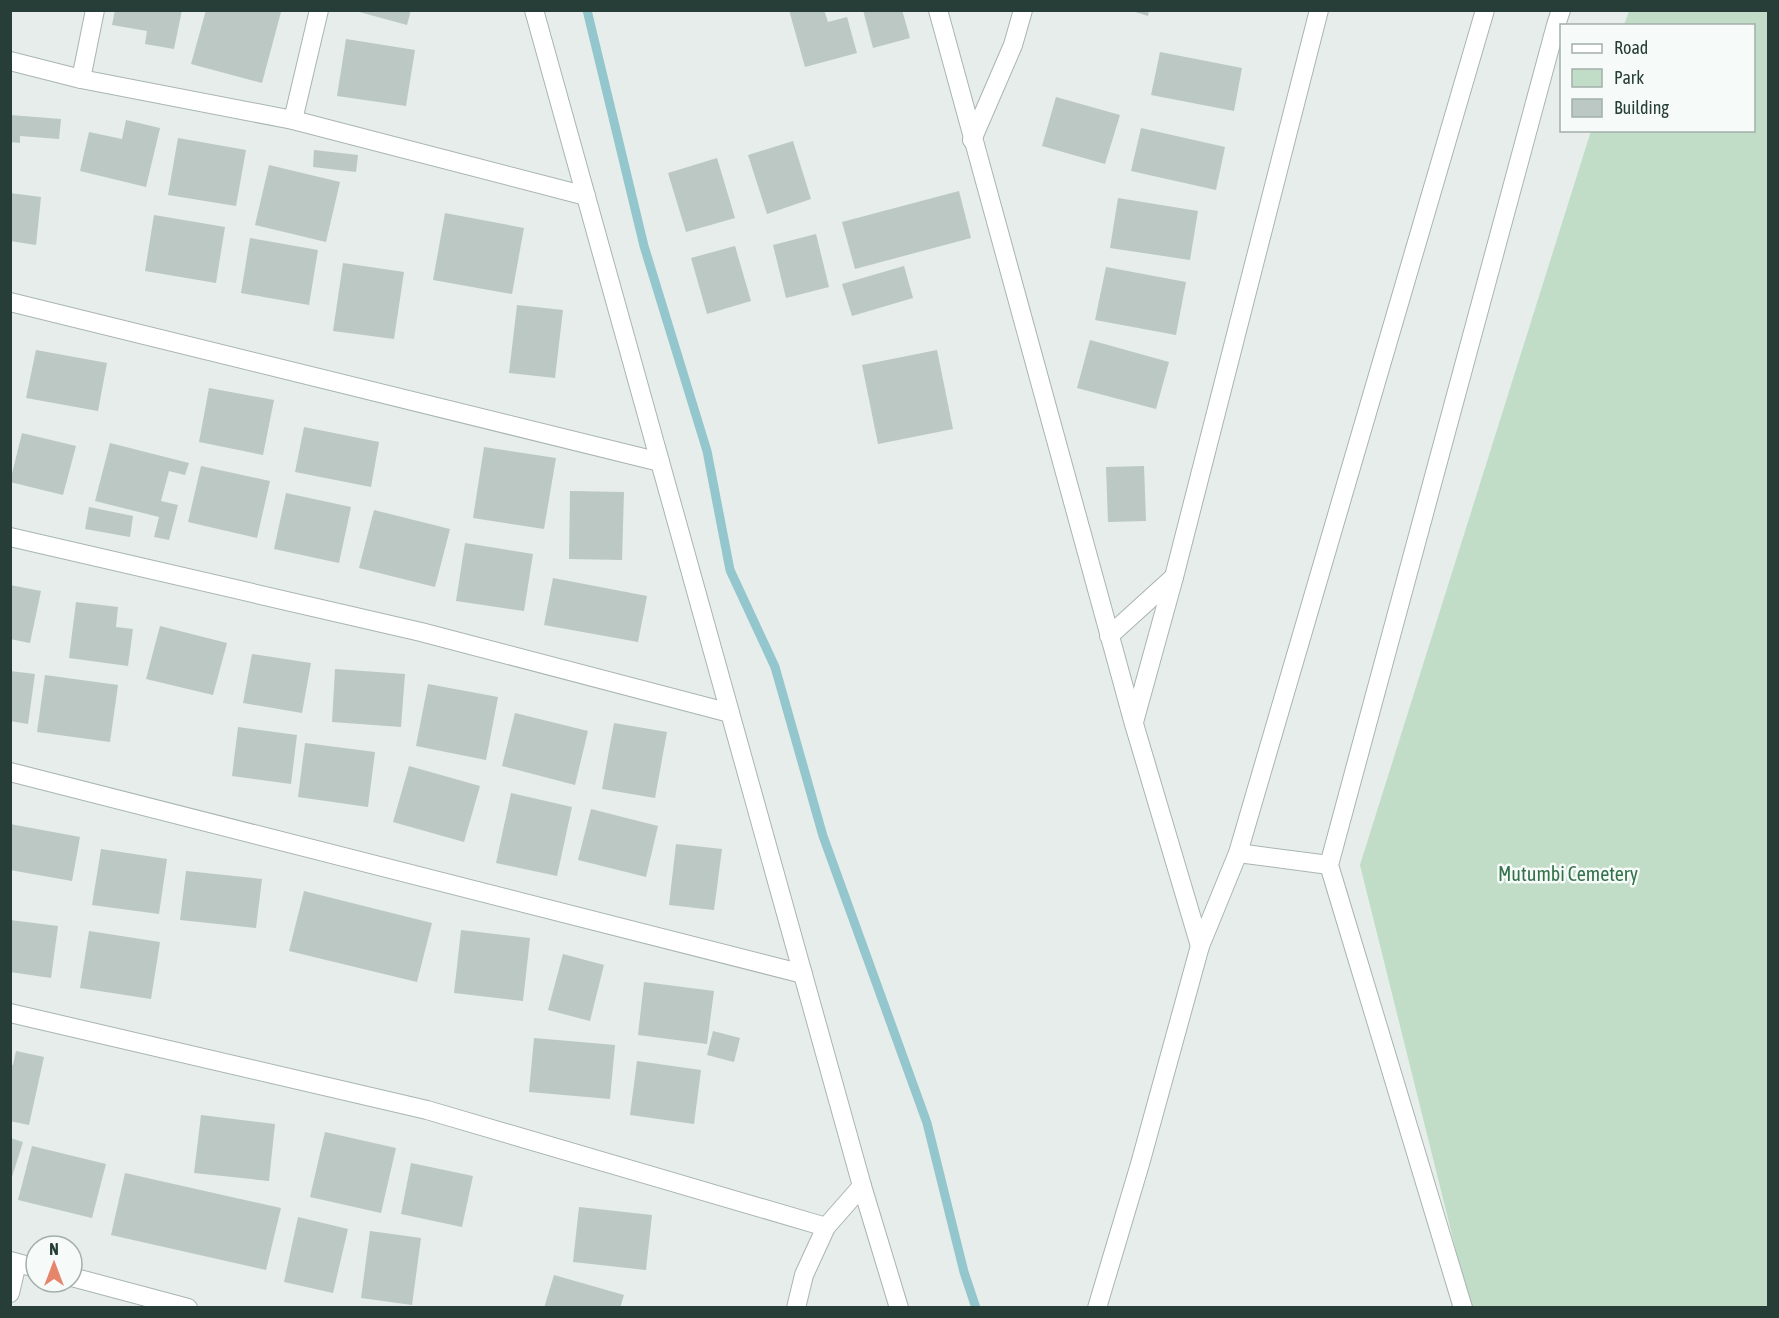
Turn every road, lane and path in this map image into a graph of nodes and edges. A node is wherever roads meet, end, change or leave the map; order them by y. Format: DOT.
graph roads {
  1 [pos="95,10"];
  2 [pos="319,10"];
  3 [pos="534,10"];
  4 [pos="938,10"];
  5 [pos="1023,10"];
  6 [pos="1319,10"];
  7 [pos="1485,10"];
  8 [pos="1562,10"];
  9 [pos="10,61"];
  10 [pos="81,79"];
  11 [pos="293,120"];
  12 [pos="972,140"];
  13 [pos="586,196"];
  14 [pos="10,302"];
  15 [pos="660,462"];
  16 [pos="10,537"];
  17 [pos="1174,577"];
  18 [pos="1109,636"];
  19 [pos="730,713"];
  20 [pos="1134,724"];
  21 [pos="10,772"];
  22 [pos="1238,853"];
  23 [pos="1329,865"];
  24 [pos="1200,946"];
  25 [pos="803,974"];
  26 [pos="10,1013"];
  27 [pos="862,1186"];
  28 [pos="826,1227"];
  29 [pos="14,1262"];
  30 [pos="84,1280"];
  31 [pos="10,1293"];
  32 [pos="188,1308"];
  33 [pos="796,1308"];
  34 [pos="899,1308"];
  35 [pos="1097,1308"];
  36 [pos="1463,1308"];
  1 -- 10 [label="street"];
  2 -- 11 [label="street"];
  3 -- 13 [label="street"];
  4 -- 12 [label="street"];
  5 -- 12 [label="street"];
  6 -- 17 [label="street"];
  7 -- 22 [label="street"];
  8 -- 23 [label="street"];
  9 -- 10 [label="street"];
  10 -- 11 [label="street"];
  11 -- 13 [label="street"];
  12 -- 18 [label="street"];
  13 -- 15 [label="street"];
  14 -- 15 [label="street"];
  15 -- 19 [label="street"];
  16 -- 19 [label="street"];
  17 -- 18 [label="street"];
  17 -- 20 [label="street"];
  18 -- 20 [label="street"];
  19 -- 25 [label="street"];
  20 -- 24 [label="street"];
  21 -- 25 [label="street"];
  22 -- 23 [label="street"];
  22 -- 24 [label="street"];
  23 -- 36 [label="street"];
  24 -- 35 [label="street"];
  25 -- 27 [label="street"];
  26 -- 28 [label="street"];
  27 -- 28 [label="street"];
  27 -- 34 [label="street"];
  28 -- 33 [label="street"];
  29 -- 31 [label="street"];
  30 -- 32 [label="street"];
}
